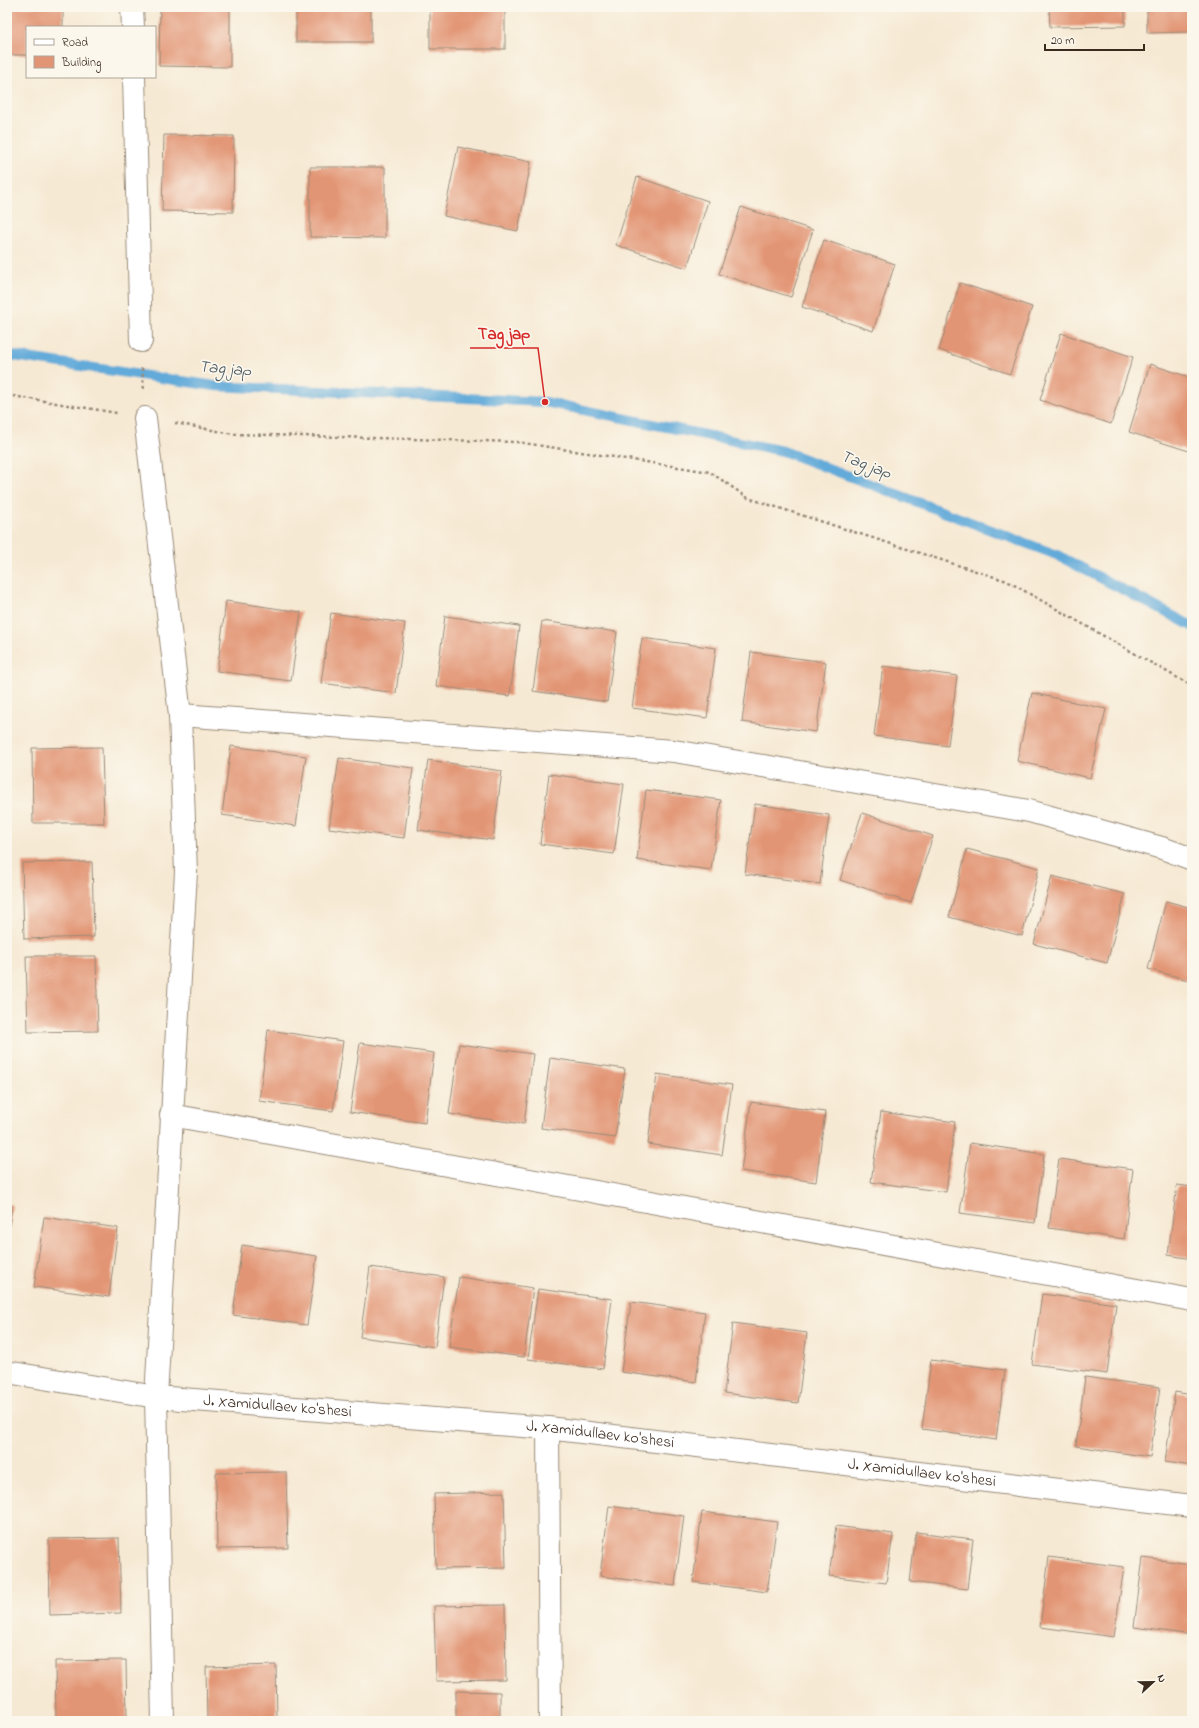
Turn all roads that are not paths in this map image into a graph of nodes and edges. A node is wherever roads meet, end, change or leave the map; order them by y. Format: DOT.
graph roads {
  1 [pos="132,7"];
  2 [pos="133,26"];
  3 [pos="134,78"];
  4 [pos="141,341"];
  5 [pos="146,418"];
  6 [pos="180,715"];
  7 [pos="1192,859"];
  8 [pos="171,1115"];
  9 [pos="1192,1300"];
  10 [pos="7,1372"];
  11 [pos="156,1397"];
  12 [pos="548,1428"];
  13 [pos="1192,1506"];
  14 [pos="163,1721"];
  15 [pos="550,1721"];
  1 -- 2 [label="street"];
  3 -- 4 [label="street"];
  5 -- 6 [label="street"];
  6 -- 7 [label="street"];
  6 -- 8 [label="street"];
  8 -- 9 [label="street"];
  8 -- 11 [label="street"];
  10 -- 11 [label="street, J. Xamidullaev ko'shesi"];
  11 -- 12 [label="street, J. Xamidullaev ko'shesi"];
  11 -- 14 [label="street"];
  12 -- 13 [label="street, J. Xamidullaev ko'shesi"];
  12 -- 15 [label="street"];
}
